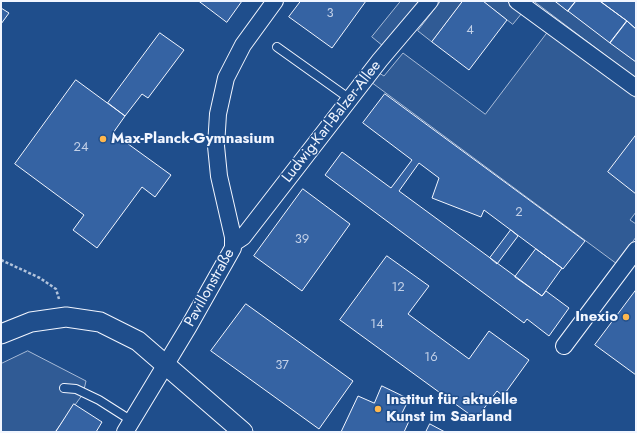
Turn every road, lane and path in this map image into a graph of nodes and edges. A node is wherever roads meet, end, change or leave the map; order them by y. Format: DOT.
graph roads {
  1 [pos="275,1"];
  2 [pos="430,1"];
  3 [pos="517,1"];
  4 [pos="277,47"];
  5 [pos="636,88"];
  6 [pos="350,99"];
  7 [pos="234,244"];
  8 [pos="636,250"];
  9 [pos="1,260"];
  10 [pos="66,317"];
  11 [pos="1,334"];
  12 [pos="564,346"];
  13 [pos="166,365"];
  14 [pos="64,388"];
  15 [pos="129,426"];
  16 [pos="243,432"];
  1 -- 7 [label="street, Pavillonstraße"];
  2 -- 6 [label="street, Ludwig-Karl-Balzer-Allee"];
  3 -- 5 [label="street"];
  4 -- 6 [label="lane"];
  6 -- 7 [label="street, Ludwig-Karl-Balzer-Allee"];
  7 -- 13 [label="street, Pavillonstraße"];
  8 -- 12 [label="street"];
  9 -- 10 [label="path"];
  10 -- 11 [label="street"];
  10 -- 13 [label="street"];
  13 -- 15 [label="street, Pavillonstraße"];
  13 -- 16 [label="street"];
  14 -- 15 [label="lane"];
}
